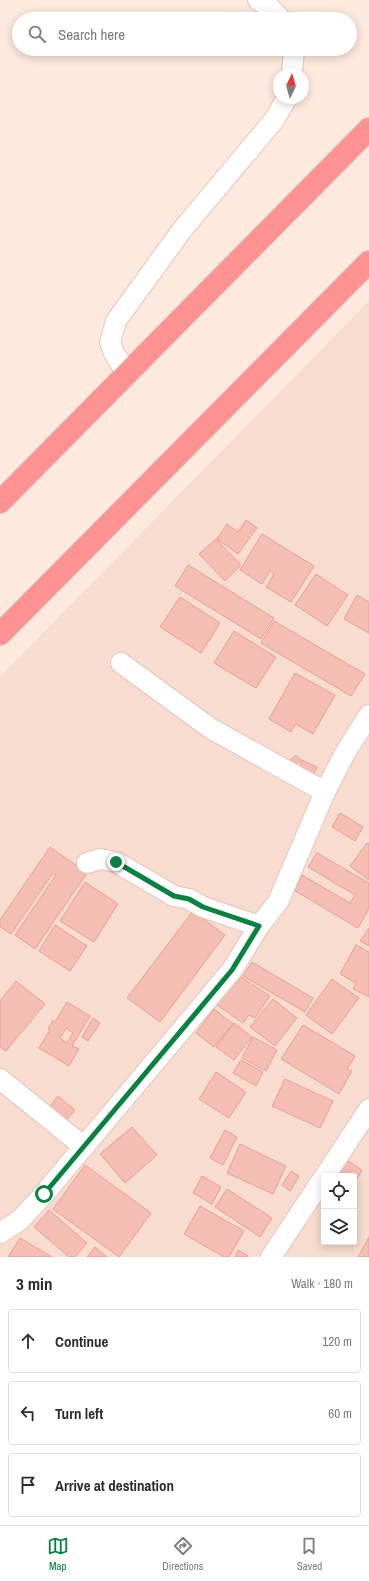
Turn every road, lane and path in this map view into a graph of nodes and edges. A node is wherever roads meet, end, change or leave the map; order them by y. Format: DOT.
graph roads {
  1 [pos="258,0"];
  2 [pos="274,12"];
  3 [pos="293,56"];
  4 [pos="292,68"];
  5 [pos="283,104"];
  6 [pos="369,129"];
  7 [pos="369,262"];
  8 [pos="127,374"];
  9 [pos="0,502"];
  10 [pos="0,634"];
  11 [pos="121,663"];
  12 [pos="369,715"];
  13 [pos="325,792"];
  14 [pos="87,863"];
  15 [pos="259,926"];
  16 [pos="0,1079"];
  17 [pos="369,1109"];
  18 [pos="84,1147"];
  19 [pos="327,1173"];
  20 [pos="321,1182"];
  21 [pos="0,1233"];
  22 [pos="271,1257"];
  1 -- 2 [label="street"];
  3 -- 4 [label="street"];
  5 -- 8 [label="street"];
  6 -- 8 [label="highway"];
  7 -- 10 [label="highway"];
  8 -- 9 [label="highway"];
  11 -- 13 [label="street"];
  12 -- 13 [label="street"];
  13 -- 15 [label="street"];
  14 -- 15 [label="street"];
  15 -- 18 [label="street"];
  16 -- 18 [label="street"];
  17 -- 19 [label="street"];
  18 -- 21 [label="street"];
  20 -- 22 [label="street"];
}
